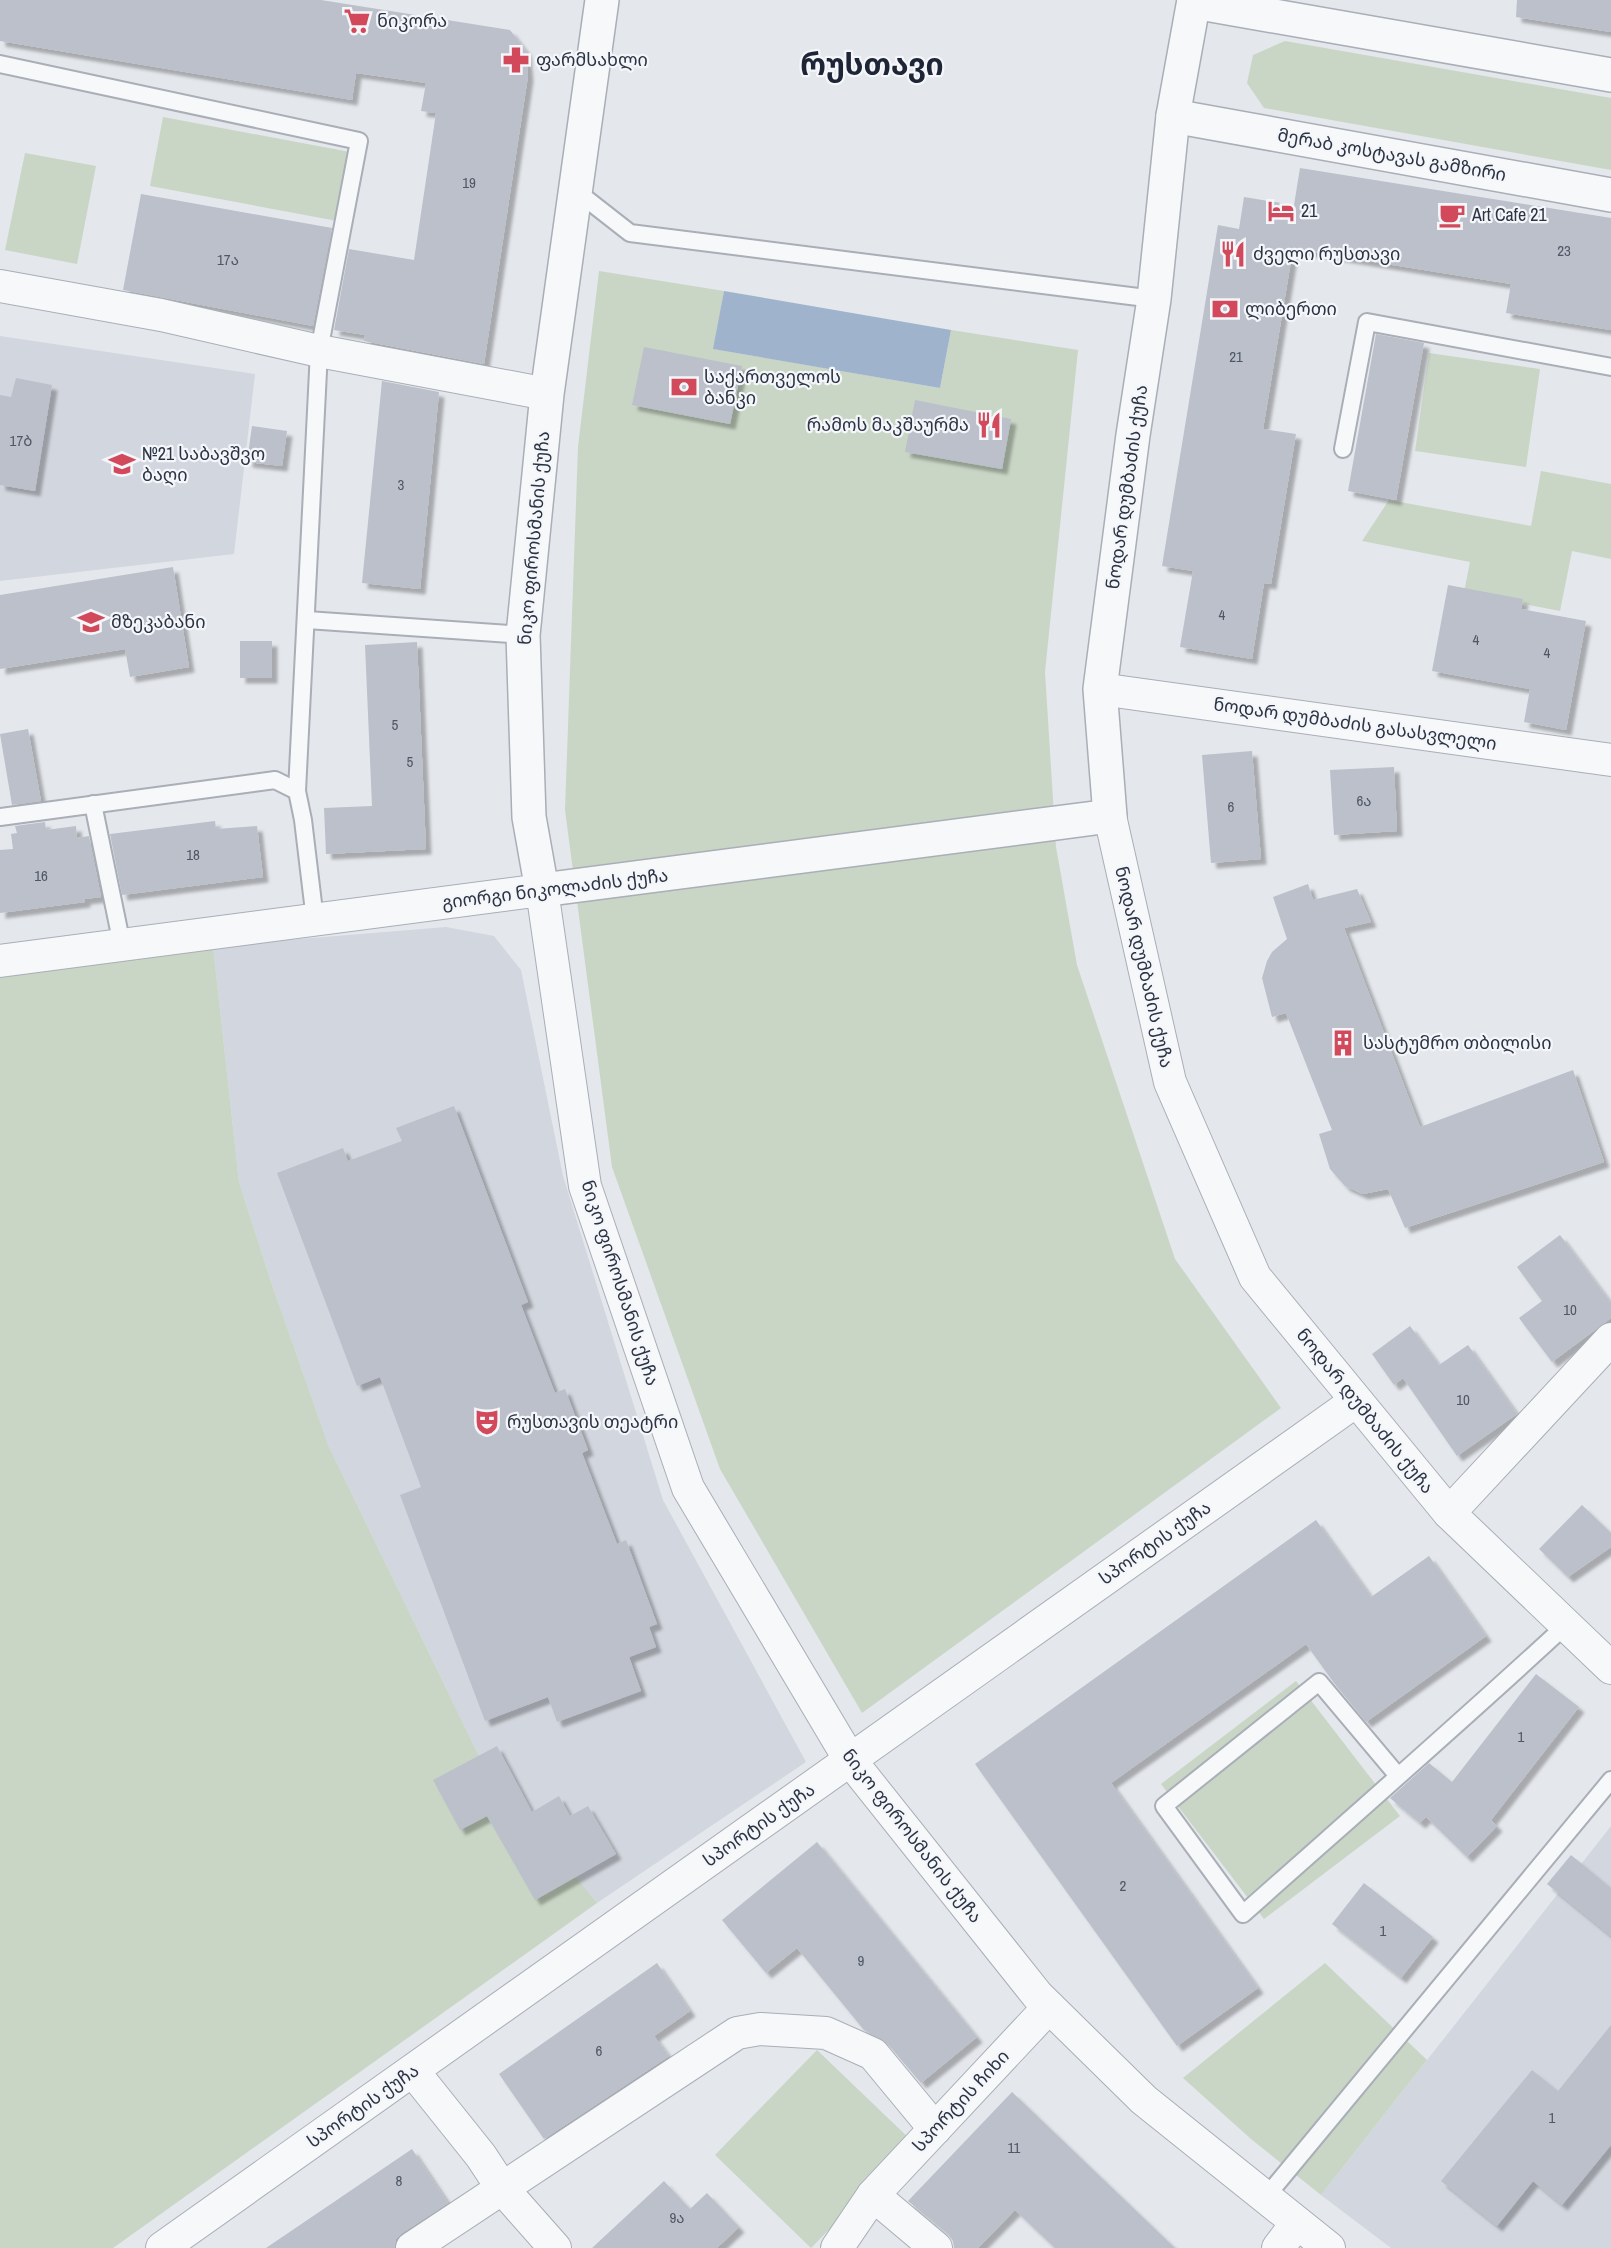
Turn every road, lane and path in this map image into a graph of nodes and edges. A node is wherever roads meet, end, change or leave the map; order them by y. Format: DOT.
graph roads {
  1 [pos="1194,1"];
  2 [pos="598,2"];
  3 [pos="0,64"];
  4 [pos="1611,75"];
  5 [pos="1173,116"];
  6 [pos="575,190"];
  7 [pos="1611,195"];
  8 [pos="0,286"];
  9 [pos="1154,299"];
  10 [pos="319,351"];
  11 [pos="1611,367"];
  12 [pos="547,394"];
  13 [pos="1343,449"];
  14 [pos="307,620"];
  15 [pos="523,635"];
  16 [pos="1100,689"];
  17 [pos="1611,760"];
  18 [pos="297,791"];
  19 [pos="93,804"];
  20 [pos="1110,816"];
  21 [pos="0,817"];
  22 [pos="542,890"];
  23 [pos="315,920"];
  24 [pos="122,945"];
  25 [pos="0,961"];
  26 [pos="1611,1339"];
  27 [pos="1356,1401"];
  28 [pos="1449,1513"];
  29 [pos="1566,1625"];
  30 [pos="1611,1668"];
  31 [pos="850,1760"];
  32 [pos="1398,1776"];
  33 [pos="1611,1780"];
  34 [pos="1049,2007"];
  35 [pos="412,2071"];
  36 [pos="935,2129"];
  37 [pos="502,2188"];
  38 [pos="873,2195"];
  39 [pos="1265,2198"];
  40 [pos="1297,2223"];
  41 [pos="162,2248"];
  42 [pos="412,2248"];
  43 [pos="555,2248"];
  44 [pos="837,2248"];
  45 [pos="936,2248"];
  46 [pos="1278,2248"];
  47 [pos="1329,2248"];
  1 -- 4 [label="street"];
  1 -- 5 [label="street, ნოდარ დუმბაძის ქუჩა"];
  2 -- 6 [label="street, ნიკო ფიროსმანის ქუჩა"];
  3 -- 10 [label="lane"];
  5 -- 7 [label="street, მერაბ კოსტავას გამზირი"];
  5 -- 9 [label="street, ნოდარ დუმბაძის ქუჩა"];
  6 -- 9 [label="lane"];
  6 -- 12 [label="street, ნიკო ფიროსმანის ქუჩა"];
  8 -- 10 [label="street"];
  9 -- 16 [label="street, ნოდარ დუმბაძის ქუჩა"];
  10 -- 12 [label="street"];
  10 -- 14 [label="lane"];
  11 -- 13 [label="lane"];
  12 -- 15 [label="street, ნიკო ფიროსმანის ქუჩა"];
  14 -- 15 [label="lane"];
  14 -- 18 [label="lane"];
  15 -- 22 [label="street, ნიკო ფიროსმანის ქუჩა"];
  16 -- 17 [label="street, ნოდარ დუმბაძის გასასვლელი"];
  16 -- 20 [label="street, ნოდარ დუმბაძის ქუჩა"];
  18 -- 19 [label="lane"];
  18 -- 23 [label="lane"];
  19 -- 21 [label="lane"];
  19 -- 24 [label="lane"];
  20 -- 22 [label="street, გიორგი ნიკოლაძის ქუჩა"];
  20 -- 27 [label="street, ნოდარ დუმბაძის ქუჩა"];
  22 -- 23 [label="street, გიორგი ნიკოლაძის ქუჩა"];
  22 -- 31 [label="street, ნიკო ფიროსმანის ქუჩა"];
  23 -- 24 [label="street, გიორგი ნიკოლაძის ქუჩა"];
  24 -- 25 [label="street, გიორგი ნიკოლაძის ქუჩა"];
  26 -- 28 [label="street"];
  27 -- 28 [label="street, ნოდარ დუმბაძის ქუჩა"];
  27 -- 31 [label="street, სპორტის ქუჩა"];
  28 -- 29 [label="street, ნოდარ დუმბაძის ქუჩა"];
  29 -- 30 [label="street, ნოდარ დუმბაძის ქუჩა"];
  29 -- 32 [label="lane"];
  31 -- 34 [label="street, ნიკო ფიროსმანის ქუჩა"];
  31 -- 35 [label="street, სპორტის ქუჩა"];
  32 -- 32 [label="lane"];
  33 -- 39 [label="lane"];
  34 -- 36 [label="street, სპორტის ჩიხი"];
  34 -- 39 [label="street, ნიკო ფიროსმანის ქუჩა"];
  35 -- 37 [label="street"];
  35 -- 41 [label="street, სპორტის ქუჩა"];
  36 -- 37 [label="street"];
  36 -- 38 [label="street, სპორტის ჩიხი"];
  37 -- 42 [label="street"];
  37 -- 43 [label="street"];
  38 -- 44 [label="street, სპორტის ჩიხი"];
  38 -- 45 [label="street"];
  39 -- 40 [label="street, ნიკო ფიროსმანის ქუჩა"];
  40 -- 46 [label="street"];
  40 -- 47 [label="street, ნიკო ფიროსმანის ქუჩა"];
}
